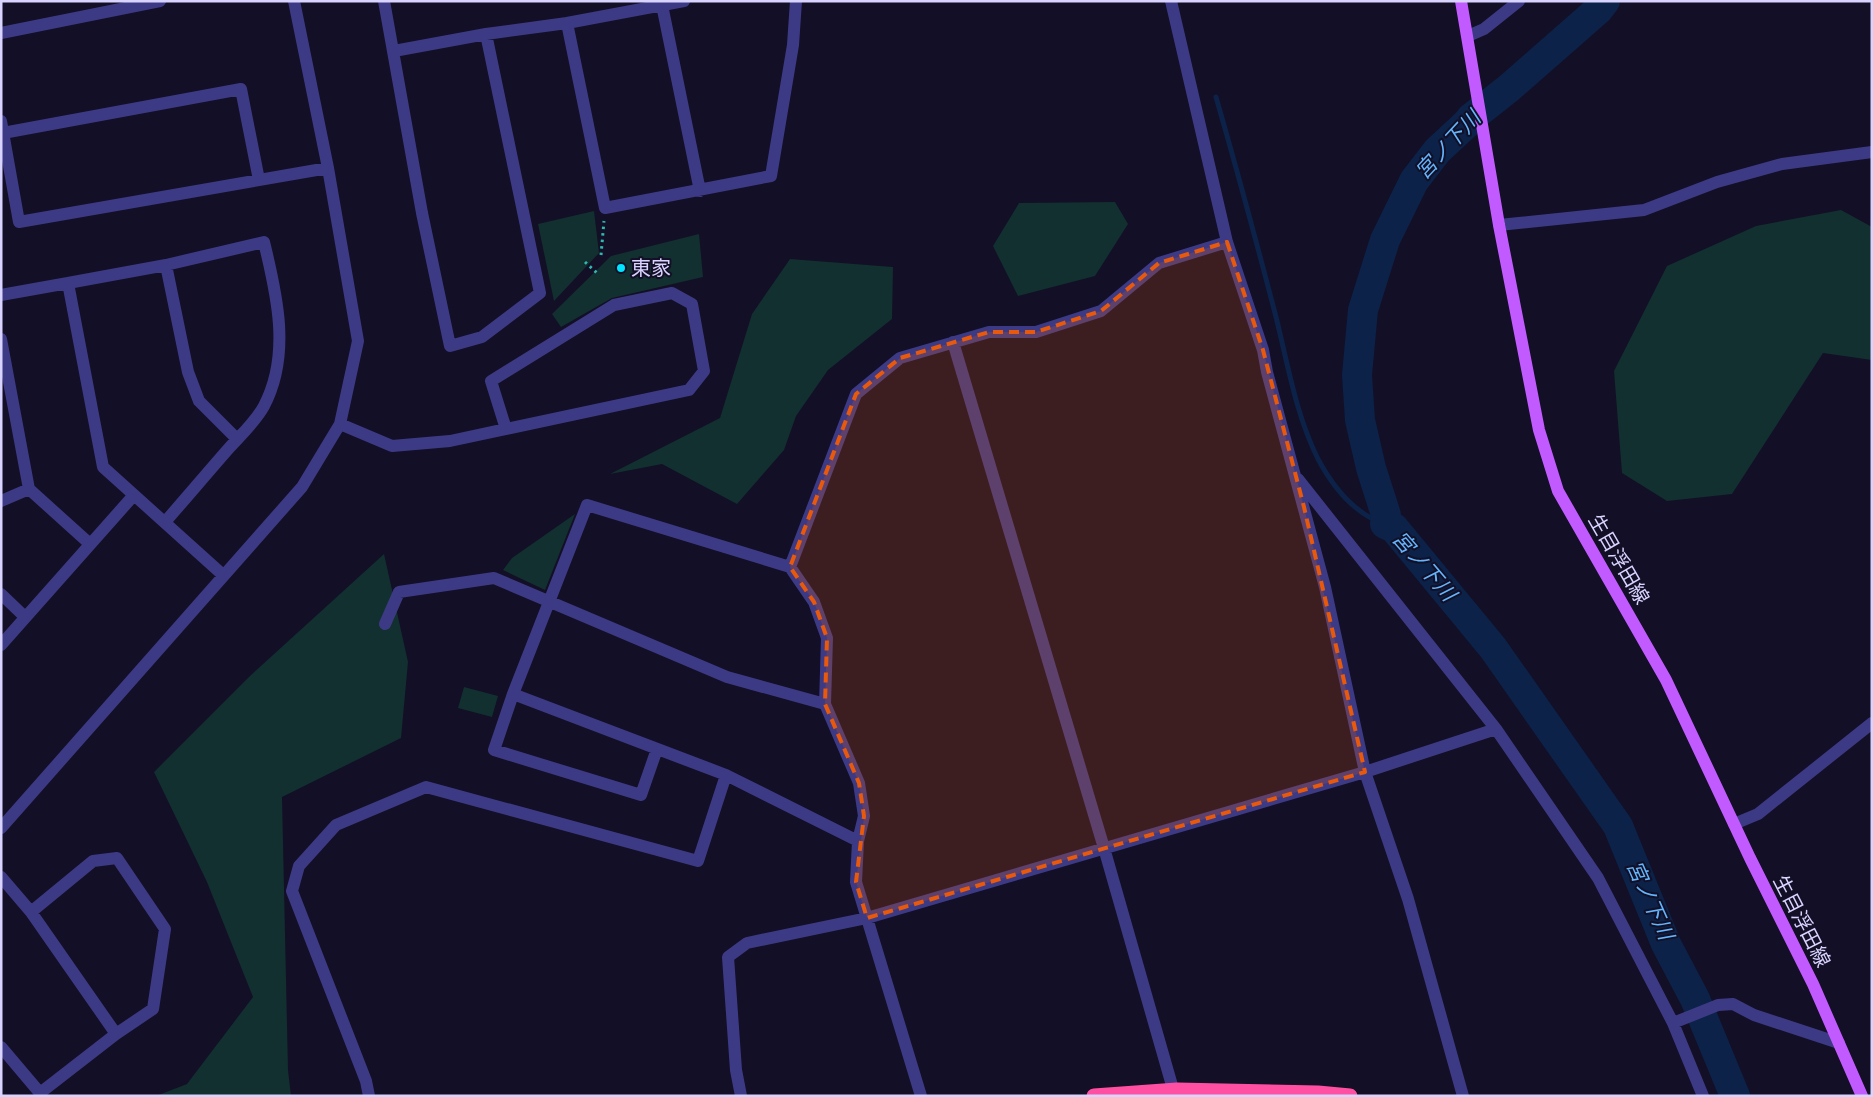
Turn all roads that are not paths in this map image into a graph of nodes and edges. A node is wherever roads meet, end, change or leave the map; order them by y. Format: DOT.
graph roads {
  1 [pos="160,1"];
  2 [pos="294,1"];
  3 [pos="384,1"];
  4 [pos="684,1"];
  5 [pos="796,1"];
  6 [pos="1171,1"];
  7 [pos="1461,1"];
  8 [pos="1519,1"];
  9 [pos="662,5"];
  10 [pos="567,23"];
  11 [pos="1,33"];
  12 [pos="486,34"];
  13 [pos="1468,36"];
  14 [pos="394,51"];
  15 [pos="2,127"];
  16 [pos="1872,152"];
  17 [pos="328,168"];
  18 [pos="259,180"];
  19 [pos="700,191"];
  20 [pos="1499,225"];
  21 [pos="1227,242"];
  22 [pos="166,266"];
  23 [pos="68,283"];
  24 [pos="1,295"];
  25 [pos="1,339"];
  26 [pos="953,342"];
  27 [pos="3,361"];
  28 [pos="340,424"];
  29 [pos="506,430"];
  30 [pos="237,439"];
  31 [pos="1294,473"];
  32 [pos="29,489"];
  33 [pos="134,495"];
  34 [pos="1,501"];
  35 [pos="165,522"];
  36 [pos="90,544"];
  37 [pos="790,567"];
  38 [pos="223,575"];
  39 [pos="1,594"];
  40 [pos="549,602"];
  41 [pos="25,617"];
  42 [pos="385,624"];
  43 [pos="1,645"];
  44 [pos="513,694"];
  45 [pos="825,704"];
  46 [pos="1872,723"];
  47 [pos="1496,729"];
  48 [pos="657,749"];
  49 [pos="1365,772"];
  50 [pos="726,775"];
  51 [pos="1734,824"];
  52 [pos="1,828"];
  53 [pos="858,841"];
  54 [pos="1104,848"];
  55 [pos="1,877"];
  56 [pos="31,912"];
  57 [pos="867,918"];
  58 [pos="1673,1023"];
  59 [pos="116,1034"];
  60 [pos="1839,1043"];
  61 [pos="1,1047"];
  62 [pos="369,1096"];
  63 [pos="741,1096"];
  64 [pos="921,1096"];
  65 [pos="1094,1096"];
  66 [pos="1175,1096"];
  67 [pos="1350,1096"];
  68 [pos="1463,1096"];
  69 [pos="1703,1096"];
  70 [pos="1862,1096"];
  1 -- 11 [label="street"];
  2 -- 17 [label="street"];
  3 -- 14 [label="street"];
  4 -- 9 [label="street"];
  5 -- 19 [label="street"];
  6 -- 21 [label="street"];
  7 -- 13 [label="main road, 生目浮田線"];
  8 -- 13 [label="street"];
  9 -- 10 [label="street"];
  9 -- 19 [label="street"];
  10 -- 12 [label="street"];
  10 -- 19 [label="street"];
  12 -- 14 [label="street"];
  12 -- 14 [label="street"];
  13 -- 20 [label="main road, 生目浮田線"];
  15 -- 18 [label="street"];
  15 -- 18 [label="street"];
  16 -- 20 [label="street"];
  17 -- 18 [label="street"];
  17 -- 28 [label="street"];
  20 -- 51 [label="main road, 生目浮田線"];
  21 -- 26 [label="street"];
  21 -- 31 [label="street"];
  22 -- 23 [label="street"];
  22 -- 30 [label="street"];
  22 -- 30 [label="street"];
  23 -- 24 [label="street"];
  23 -- 33 [label="street"];
  25 -- 27 [label="street"];
  26 -- 37 [label="street"];
  26 -- 54 [label="street"];
  27 -- 32 [label="street"];
  28 -- 29 [label="street"];
  28 -- 38 [label="street"];
  29 -- 29 [label="street"];
  30 -- 35 [label="street"];
  31 -- 47 [label="street"];
  31 -- 49 [label="street"];
  32 -- 34 [label="street"];
  32 -- 36 [label="street"];
  33 -- 35 [label="street"];
  33 -- 36 [label="street"];
  35 -- 38 [label="street"];
  36 -- 41 [label="street"];
  37 -- 40 [label="street"];
  37 -- 45 [label="street"];
  38 -- 52 [label="street"];
  39 -- 41 [label="street"];
  40 -- 42 [label="street"];
  40 -- 44 [label="street"];
  40 -- 45 [label="street"];
  41 -- 43 [label="street"];
  44 -- 48 [label="street"];
  44 -- 48 [label="street"];
  45 -- 53 [label="street"];
  46 -- 51 [label="street"];
  47 -- 49 [label="street"];
  47 -- 58 [label="street"];
  48 -- 50 [label="street"];
  49 -- 54 [label="street"];
  49 -- 68 [label="street"];
  50 -- 53 [label="street"];
  50 -- 62 [label="street"];
  51 -- 60 [label="main road, 生目浮田線"];
  53 -- 57 [label="street"];
  54 -- 57 [label="street"];
  54 -- 66 [label="street"];
  55 -- 56 [label="street"];
  56 -- 59 [label="street"];
  56 -- 59 [label="street"];
  57 -- 63 [label="street"];
  57 -- 64 [label="street"];
  58 -- 60 [label="street"];
  58 -- 69 [label="street"];
  59 -- 61 [label="street"];
  60 -- 70 [label="main road, 生目浮田線"];
  65 -- 67 [label="highway, bridge"];
}
